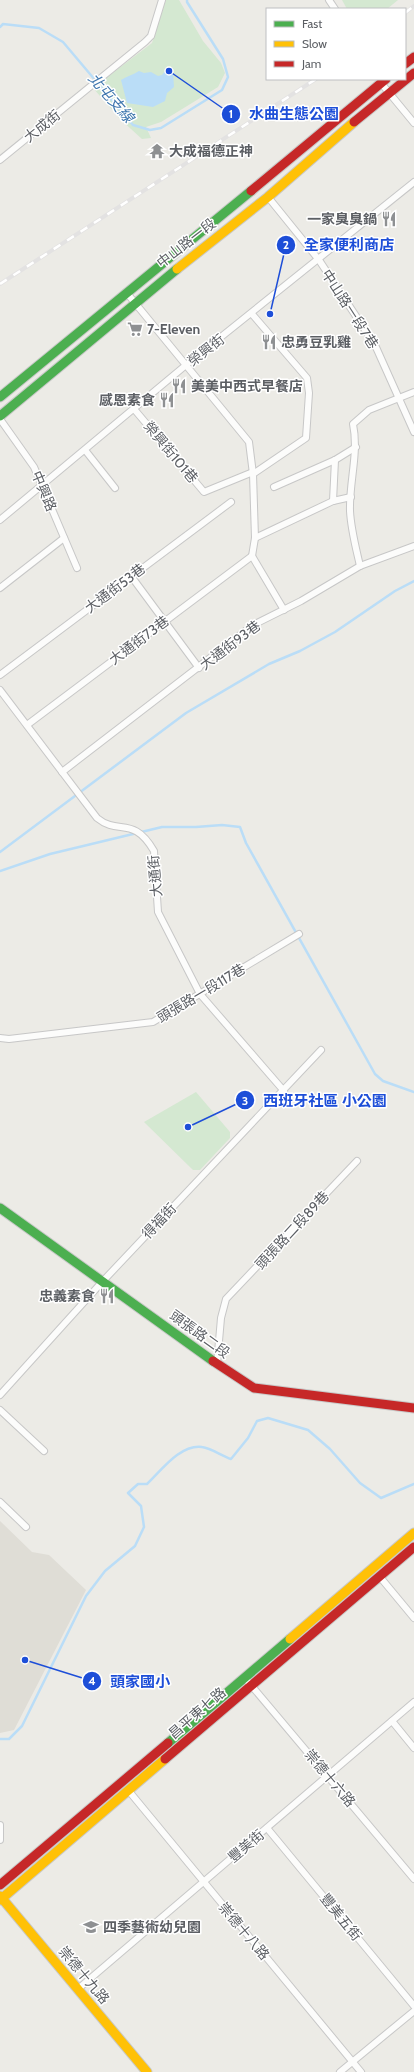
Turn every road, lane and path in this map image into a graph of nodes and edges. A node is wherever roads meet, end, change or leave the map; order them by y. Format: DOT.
graph roads {
  1 [pos="162,0"];
  2 [pos="414,57"];
  3 [pos="406,63"];
  4 [pos="414,73"];
  5 [pos="406,79"];
  6 [pos="405,80"];
  7 [pos="384,81"];
  8 [pos="389,92"];
  9 [pos="414,123"];
  10 [pos="0,160"];
  11 [pos="414,182"];
  12 [pos="268,197"];
  13 [pos="319,260"];
  14 [pos="126,292"];
  15 [pos="135,302"];
  16 [pos="252,314"];
  17 [pos="186,365"];
  18 [pos="414,392"];
  19 [pos="0,397"];
  20 [pos="400,399"];
  21 [pos="134,408"];
  22 [pos="0,416"];
  23 [pos="0,419"];
  24 [pos="414,432"];
  25 [pos="356,447"];
  26 [pos="84,450"];
  27 [pos="334,460"];
  28 [pos="253,473"];
  29 [pos="42,486"];
  30 [pos="274,487"];
  31 [pos="115,488"];
  32 [pos="352,496"];
  33 [pos="333,500"];
  34 [pos="232,502"];
  35 [pos="0,520"];
  36 [pos="64,538"];
  37 [pos="255,538"];
  38 [pos="414,546"];
  39 [pos="252,556"];
  40 [pos="360,566"];
  41 [pos="77,568"];
  42 [pos="132,576"];
  43 [pos="0,588"];
  44 [pos="284,610"];
  45 [pos="165,621"];
  46 [pos="199,668"];
  47 [pos="0,675"];
  48 [pos="0,690"];
  49 [pos="27,725"];
  50 [pos="62,772"];
  51 [pos="299,934"];
  52 [pos="200,994"];
  53 [pos="0,1038"];
  54 [pos="321,1050"];
  55 [pos="284,1091"];
  56 [pos="357,1161"];
  57 [pos="0,1208"];
  58 [pos="103,1281"];
  59 [pos="217,1364"];
  60 [pos="0,1395"];
  61 [pos="414,1408"];
  62 [pos="0,1410"];
  63 [pos="44,1451"];
  64 [pos="0,1502"];
  65 [pos="26,1527"];
  66 [pos="414,1533"];
  67 [pos="414,1547"];
  68 [pos="380,1576"];
  69 [pos="414,1618"];
  70 [pos="248,1681"];
  71 [pos="414,1702"];
  72 [pos="392,1721"];
  73 [pos="414,1748"];
  74 [pos="329,1776"];
  75 [pos="128,1790"];
  76 [pos="0,1825"];
  77 [pos="267,1828"];
  78 [pos="0,1840"];
  79 [pos="414,1879"];
  80 [pos="203,1882"];
  81 [pos="0,1885"];
  82 [pos="1,1898"];
  83 [pos="78,1989"];
  84 [pos="414,2006"];
  85 [pos="414,2011"];
  86 [pos="352,2062"];
  87 [pos="147,2072"];
  88 [pos="340,2072"];
  89 [pos="361,2072"];
  1 -- 10 [label="street, 大成街"];
  2 -- 3 [label="street"];
  4 -- 5 [label="street, 中山路一段"];
  6 -- 8 [label="street, 中山路一段"];
  7 -- 8 [label="street"];
  7 -- 14 [label="street, 中山路一段"];
  8 -- 9 [label="street"];
  8 -- 12 [label="street, 中山路一段"];
  11 -- 13 [label="street, 榮興街"];
  12 -- 13 [label="street, 中山路一段7巷"];
  12 -- 15 [label="street, 中山路一段"];
  13 -- 16 [label="street, 榮興街"];
  13 -- 20 [label="street, 中山路一段7巷"];
  14 -- 15 [label="street"];
  14 -- 19 [label="street, 中山路一段"];
  15 -- 17 [label="street"];
  15 -- 22 [label="street, 中山路一段"];
  16 -- 17 [label="street, 榮興街"];
  16 -- 28 [label="street"];
  17 -- 21 [label="street, 榮興街"];
  17 -- 28 [label="street"];
  18 -- 20 [label="street"];
  20 -- 24 [label="street, 中山路一段7巷"];
  20 -- 25 [label="street"];
  21 -- 26 [label="street, 榮興街"];
  21 -- 28 [label="street, 榮興街101巷"];
  23 -- 29 [label="street, 中興路"];
  25 -- 27 [label="street"];
  25 -- 32 [label="street"];
  26 -- 29 [label="street, 榮興街"];
  26 -- 31 [label="street"];
  27 -- 30 [label="street"];
  27 -- 33 [label="street"];
  28 -- 37 [label="street"];
  29 -- 35 [label="street, 榮興街"];
  29 -- 36 [label="street, 中興路"];
  32 -- 33 [label="street"];
  32 -- 40 [label="street"];
  33 -- 37 [label="street"];
  34 -- 42 [label="street, 大通街53巷"];
  36 -- 41 [label="street, 中興路"];
  36 -- 43 [label="street"];
  37 -- 39 [label="street"];
  38 -- 40 [label="street, 大通街93巷"];
  39 -- 44 [label="street"];
  39 -- 45 [label="street, 大通街73巷"];
  40 -- 44 [label="street, 大通街93巷"];
  42 -- 45 [label="street"];
  42 -- 47 [label="street, 大通街53巷"];
  44 -- 46 [label="street, 大通街93巷"];
  45 -- 46 [label="street"];
  45 -- 49 [label="street, 大通街73巷"];
  46 -- 50 [label="street, 大通街93巷"];
  48 -- 49 [label="street, 大通街"];
  49 -- 50 [label="street, 大通街"];
  50 -- 52 [label="street, 大通街"];
  51 -- 52 [label="street, 頭張路一段117巷"];
  52 -- 53 [label="street, 頭張路一段117巷"];
  52 -- 55 [label="street, 大通街"];
  54 -- 55 [label="street, 得福街"];
  55 -- 58 [label="street, 得福街"];
  56 -- 59 [label="street, 頭張路二段89巷"];
  57 -- 58 [label="street, 頭張路二段"];
  58 -- 59 [label="street, 頭張路二段"];
  58 -- 60 [label="street, 得福街"];
  59 -- 61 [label="street, 頭張路二段"];
  62 -- 63 [label="street"];
  64 -- 65 [label="street"];
  66 -- 70 [label="street, 昌平東七路"];
  67 -- 68 [label="street, 昌平東七路"];
  68 -- 69 [label="street"];
  68 -- 70 [label="street, 昌平東七路"];
  70 -- 74 [label="street, 崇德十六路"];
  70 -- 75 [label="street, 昌平東七路"];
  70 -- 81 [label="street, 昌平東七路"];
  71 -- 72 [label="street, 豐美街"];
  72 -- 73 [label="street"];
  72 -- 74 [label="street, 豐美街"];
  74 -- 77 [label="street, 豐美街"];
  74 -- 79 [label="street, 崇德十六路"];
  75 -- 80 [label="street, 崇德十八路"];
  75 -- 82 [label="street, 昌平東七路"];
  76 -- 78 [label="street"];
  77 -- 80 [label="street, 豐美街"];
  77 -- 84 [label="street, 豐美五街"];
  80 -- 83 [label="street, 豐美街"];
  80 -- 86 [label="street, 崇德十八路"];
  82 -- 83 [label="street, 崇德十九路"];
  83 -- 87 [label="street, 崇德十九路"];
  85 -- 86 [label="street"];
  86 -- 88 [label="street"];
  86 -- 89 [label="street, 崇德十八路"];
}
